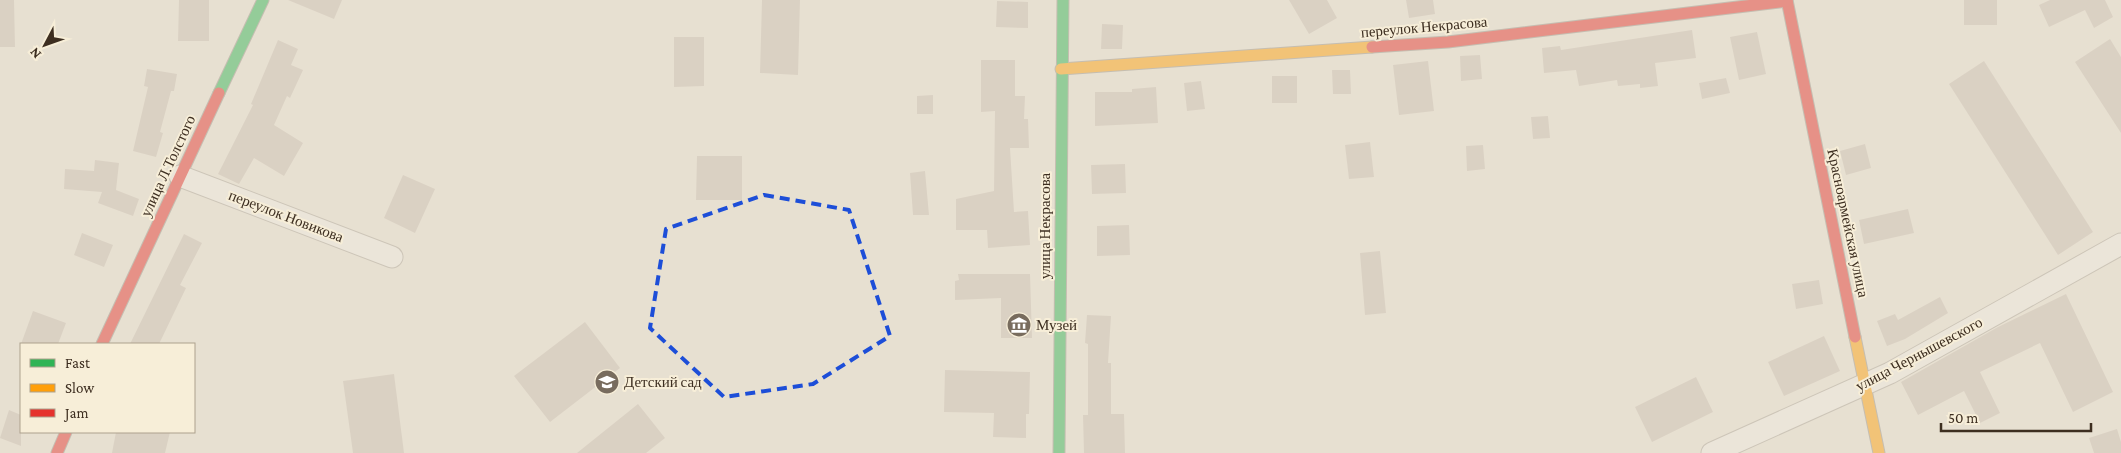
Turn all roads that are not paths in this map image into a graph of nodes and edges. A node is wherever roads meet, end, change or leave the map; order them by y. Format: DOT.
graph roads {
  1 [pos="263,0"];
  2 [pos="1063,0"];
  3 [pos="1787,0"];
  4 [pos="1061,69"];
  5 [pos="180,176"];
  6 [pos="2121,244"];
  7 [pos="392,257"];
  8 [pos="102,343"];
  9 [pos="1865,383"];
  10 [pos="66,433"];
  11 [pos="57,453"];
  12 [pos="1059,453"];
  13 [pos="1712,453"];
  14 [pos="1879,453"];
  1 -- 5 [label="street, улица Л.Толстого"];
  2 -- 4 [label="street, улица Некрасова"];
  3 -- 4 [label="street, переулок Некрасова"];
  3 -- 9 [label="street, Красноармейская улица"];
  4 -- 12 [label="street, улица Некрасова"];
  5 -- 7 [label="street, переулок Новикова"];
  5 -- 8 [label="street, улица Л.Толстого"];
  6 -- 9 [label="street, улица Чернышевского"];
  9 -- 13 [label="street, улица Чернышевского"];
  9 -- 14 [label="street, Красноармейская улица"];
  10 -- 11 [label="street"];
}
